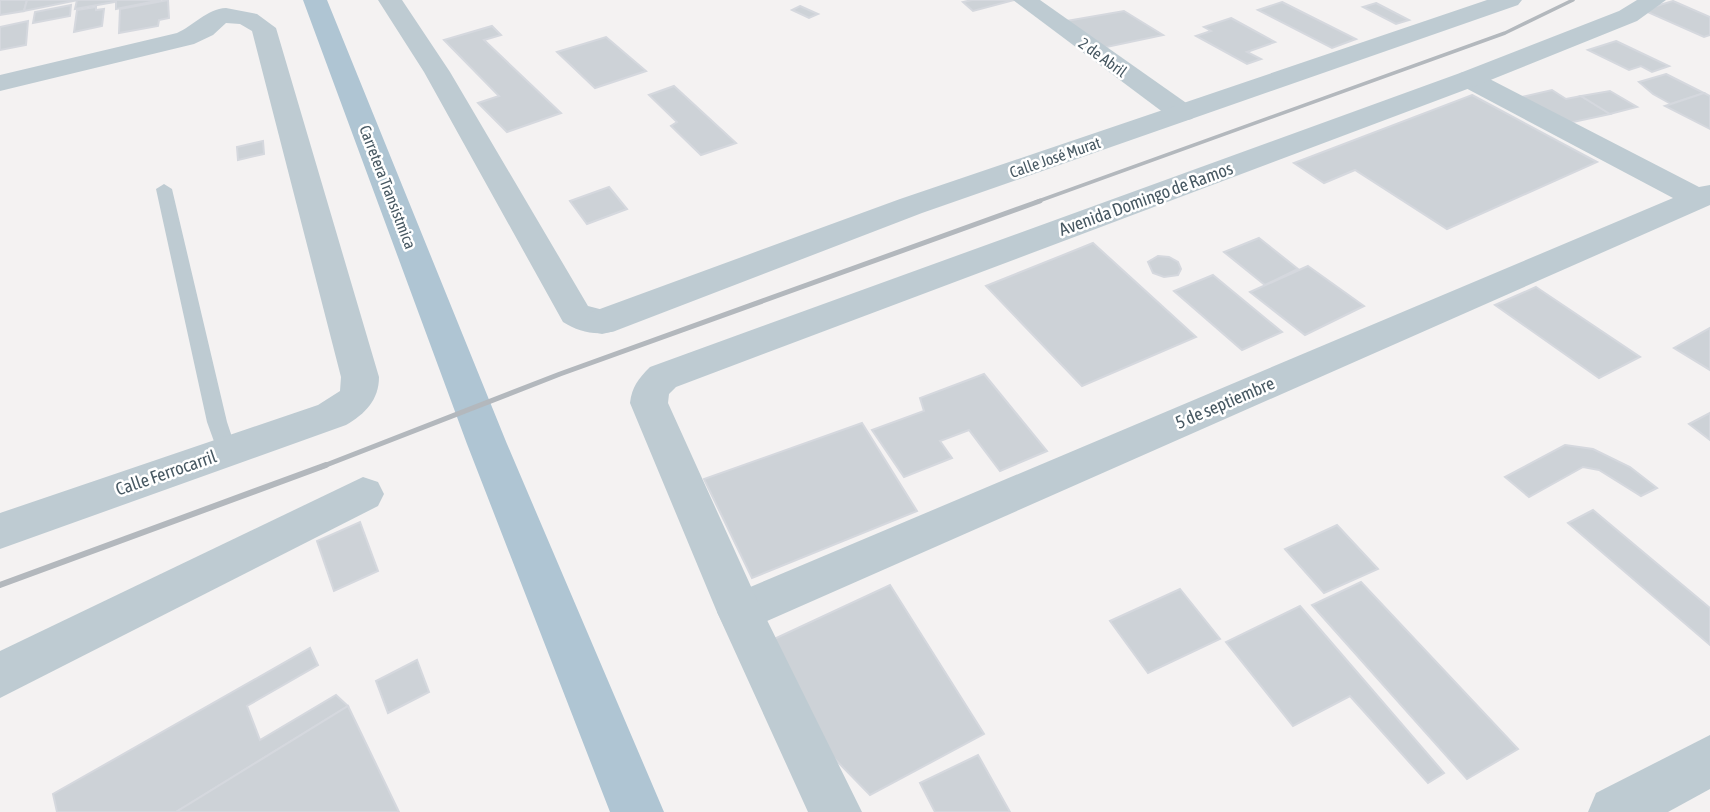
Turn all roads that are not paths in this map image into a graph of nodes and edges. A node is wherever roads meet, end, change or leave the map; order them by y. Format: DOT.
graph roads {
  1 [pos="315,0"];
  2 [pos="390,0"];
  3 [pos="1025,0"];
  4 [pos="1510,0"];
  5 [pos="1654,0"];
  6 [pos="217,8"];
  7 [pos="1469,79"];
  8 [pos="0,83"];
  9 [pos="1182,113"];
  10 [pos="164,189"];
  11 [pos="1704,197"];
  12 [pos="227,452"];
  13 [pos="363,494"];
  14 [pos="0,531"];
  15 [pos="740,612"];
  16 [pos="0,675"];
  17 [pos="1710,761"];
  18 [pos="637,812"];
  19 [pos="835,812"];
  20 [pos="1615,812"];
  1 -- 18 [label="main road, Carretera Transistmica"];
  2 -- 9 [label="street, Calle José Murat"];
  3 -- 9 [label="street, 2 de Abril"];
  4 -- 9 [label="street, Calle José Murat"];
  5 -- 7 [label="street, Avenida Domingo de Ramos"];
  6 -- 8 [label="street"];
  6 -- 12 [label="street, Calle Ferrocarril"];
  7 -- 11 [label="street"];
  7 -- 15 [label="street, Avenida Domingo de Ramos"];
  10 -- 12 [label="lane"];
  11 -- 15 [label="street, 5 de septiembre"];
  12 -- 14 [label="street, Calle Ferrocarril"];
  13 -- 16 [label="street"];
  15 -- 19 [label="street"];
  17 -- 20 [label="street"];
}
